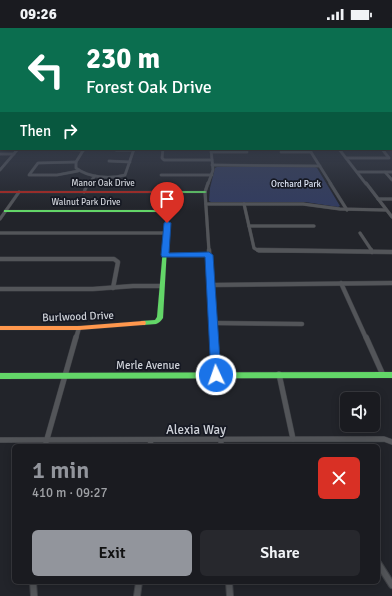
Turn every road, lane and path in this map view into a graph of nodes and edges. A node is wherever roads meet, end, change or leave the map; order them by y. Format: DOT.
graph roads {
  1 [pos="10,158"];
  2 [pos="79,158"];
  3 [pos="131,158"];
  4 [pos="162,158"];
  5 [pos="314,158"];
  6 [pos="346,158"];
  7 [pos="389,158"];
  8 [pos="212,160"];
  9 [pos="109,161"];
  10 [pos="76,162"];
  11 [pos="130,162"];
  12 [pos="212,165"];
  13 [pos="2,166"];
  14 [pos="320,166"];
  15 [pos="0,170"];
  16 [pos="78,170"];
  17 [pos="357,172"];
  18 [pos="385,172"];
  19 [pos="392,172"];
  20 [pos="161,175"];
  21 [pos="212,175"];
  22 [pos="95,176"];
  23 [pos="392,180"];
  24 [pos="0,192"];
  25 [pos="19,192"];
  26 [pos="84,192"];
  27 [pos="205,192"];
  28 [pos="378,199"];
  29 [pos="392,199"];
  30 [pos="206,204"];
  31 [pos="244,204"];
  32 [pos="347,210"];
  33 [pos="5,211"];
  34 [pos="389,211"];
  35 [pos="392,217"];
  36 [pos="0,219"];
  37 [pos="249,226"];
  38 [pos="314,226"];
  39 [pos="0,233"];
  40 [pos="167,233"];
  41 [pos="360,233"];
  42 [pos="372,252"];
  43 [pos="392,252"];
  44 [pos="165,255"];
  45 [pos="209,255"];
  46 [pos="0,259"];
  47 [pos="341,283"];
  48 [pos="392,284"];
  49 [pos="211,285"];
  50 [pos="162,286"];
  51 [pos="113,288"];
  52 [pos="0,290"];
  53 [pos="213,324"];
  54 [pos="302,324"];
  55 [pos="0,328"];
  56 [pos="79,328"];
  57 [pos="279,374"];
  58 [pos="383,374"];
  59 [pos="216,375"];
  60 [pos="392,375"];
  61 [pos="0,376"];
  62 [pos="65,376"];
  63 [pos="293,439"];
  64 [pos="0,440"];
  65 [pos="221,440"];
  66 [pos="392,442"];
  67 [pos="46,443"];
  68 [pos="151,443"];
  69 [pos="221,444"];
  70 [pos="380,566"];
  71 [pos="33,584"];
  72 [pos="139,584"];
  73 [pos="229,584"];
  74 [pos="392,585"];
  75 [pos="33,596"];
  76 [pos="137,596"];
  77 [pos="230,596"];
  1 -- 13 [label="street"];
  2 -- 10 [label="street"];
  3 -- 11 [label="street"];
  4 -- 8 [label="street"];
  5 -- 14 [label="street"];
  6 -- 7 [label="street"];
  6 -- 17 [label="street"];
  8 -- 12 [label="street"];
  9 -- 11 [label="street"];
  10 -- 16 [label="street"];
  10 -- 16 [label="street"];
  11 -- 22 [label="street"];
  12 -- 14 [label="street"];
  12 -- 21 [label="street"];
  13 -- 15 [label="street"];
  14 -- 32 [label="street"];
  16 -- 22 [label="street"];
  17 -- 18 [label="street"];
  17 -- 28 [label="street"];
  18 -- 19 [label="street"];
  18 -- 23 [label="street"];
  20 -- 21 [label="street"];
  21 -- 27 [label="street"];
  22 -- 26 [label="street"];
  24 -- 25 [label="street, Manor Oak Drive"];
  25 -- 26 [label="street, Manor Oak Drive"];
  25 -- 33 [label="street"];
  26 -- 27 [label="street, Manor Oak Drive"];
  27 -- 30 [label="street"];
  28 -- 29 [label="street"];
  28 -- 34 [label="street"];
  30 -- 31 [label="street"];
  30 -- 45 [label="street"];
  31 -- 32 [label="street"];
  31 -- 37 [label="street"];
  32 -- 34 [label="street"];
  33 -- 36 [label="street"];
  33 -- 40 [label="street, Walnut Park Drive"];
  34 -- 35 [label="street"];
  37 -- 38 [label="street"];
  37 -- 42 [label="street"];
  39 -- 40 [label="street"];
  40 -- 44 [label="street"];
  41 -- 42 [label="street"];
  42 -- 43 [label="street"];
  44 -- 45 [label="street"];
  44 -- 50 [label="street"];
  45 -- 49 [label="street"];
  46 -- 51 [label="street"];
  47 -- 48 [label="street"];
  47 -- 49 [label="street"];
  47 -- 58 [label="street"];
  49 -- 53 [label="street"];
  50 -- 51 [label="street"];
  50 -- 56 [label="street, Burlwood Drive"];
  51 -- 52 [label="street"];
  53 -- 54 [label="street"];
  53 -- 59 [label="street"];
  55 -- 56 [label="street, Burlwood Drive"];
  56 -- 62 [label="street"];
  57 -- 58 [label="street, Merle Avenue"];
  57 -- 59 [label="street, Merle Avenue"];
  57 -- 63 [label="street"];
  58 -- 60 [label="street, Merle Avenue"];
  59 -- 62 [label="street, Merle Avenue"];
  61 -- 62 [label="street, Merle Avenue"];
  62 -- 67 [label="street"];
  63 -- 65 [label="street, Alexia Way"];
  63 -- 66 [label="street, Alexia Way"];
  64 -- 67 [label="street, Alexia Way"];
  65 -- 68 [label="street, Alexia Way"];
  65 -- 69 [label="street"];
  67 -- 68 [label="street, Alexia Way"];
  70 -- 74 [label="street"];
  71 -- 75 [label="street"];
  72 -- 76 [label="street"];
  73 -- 77 [label="street"];
}
